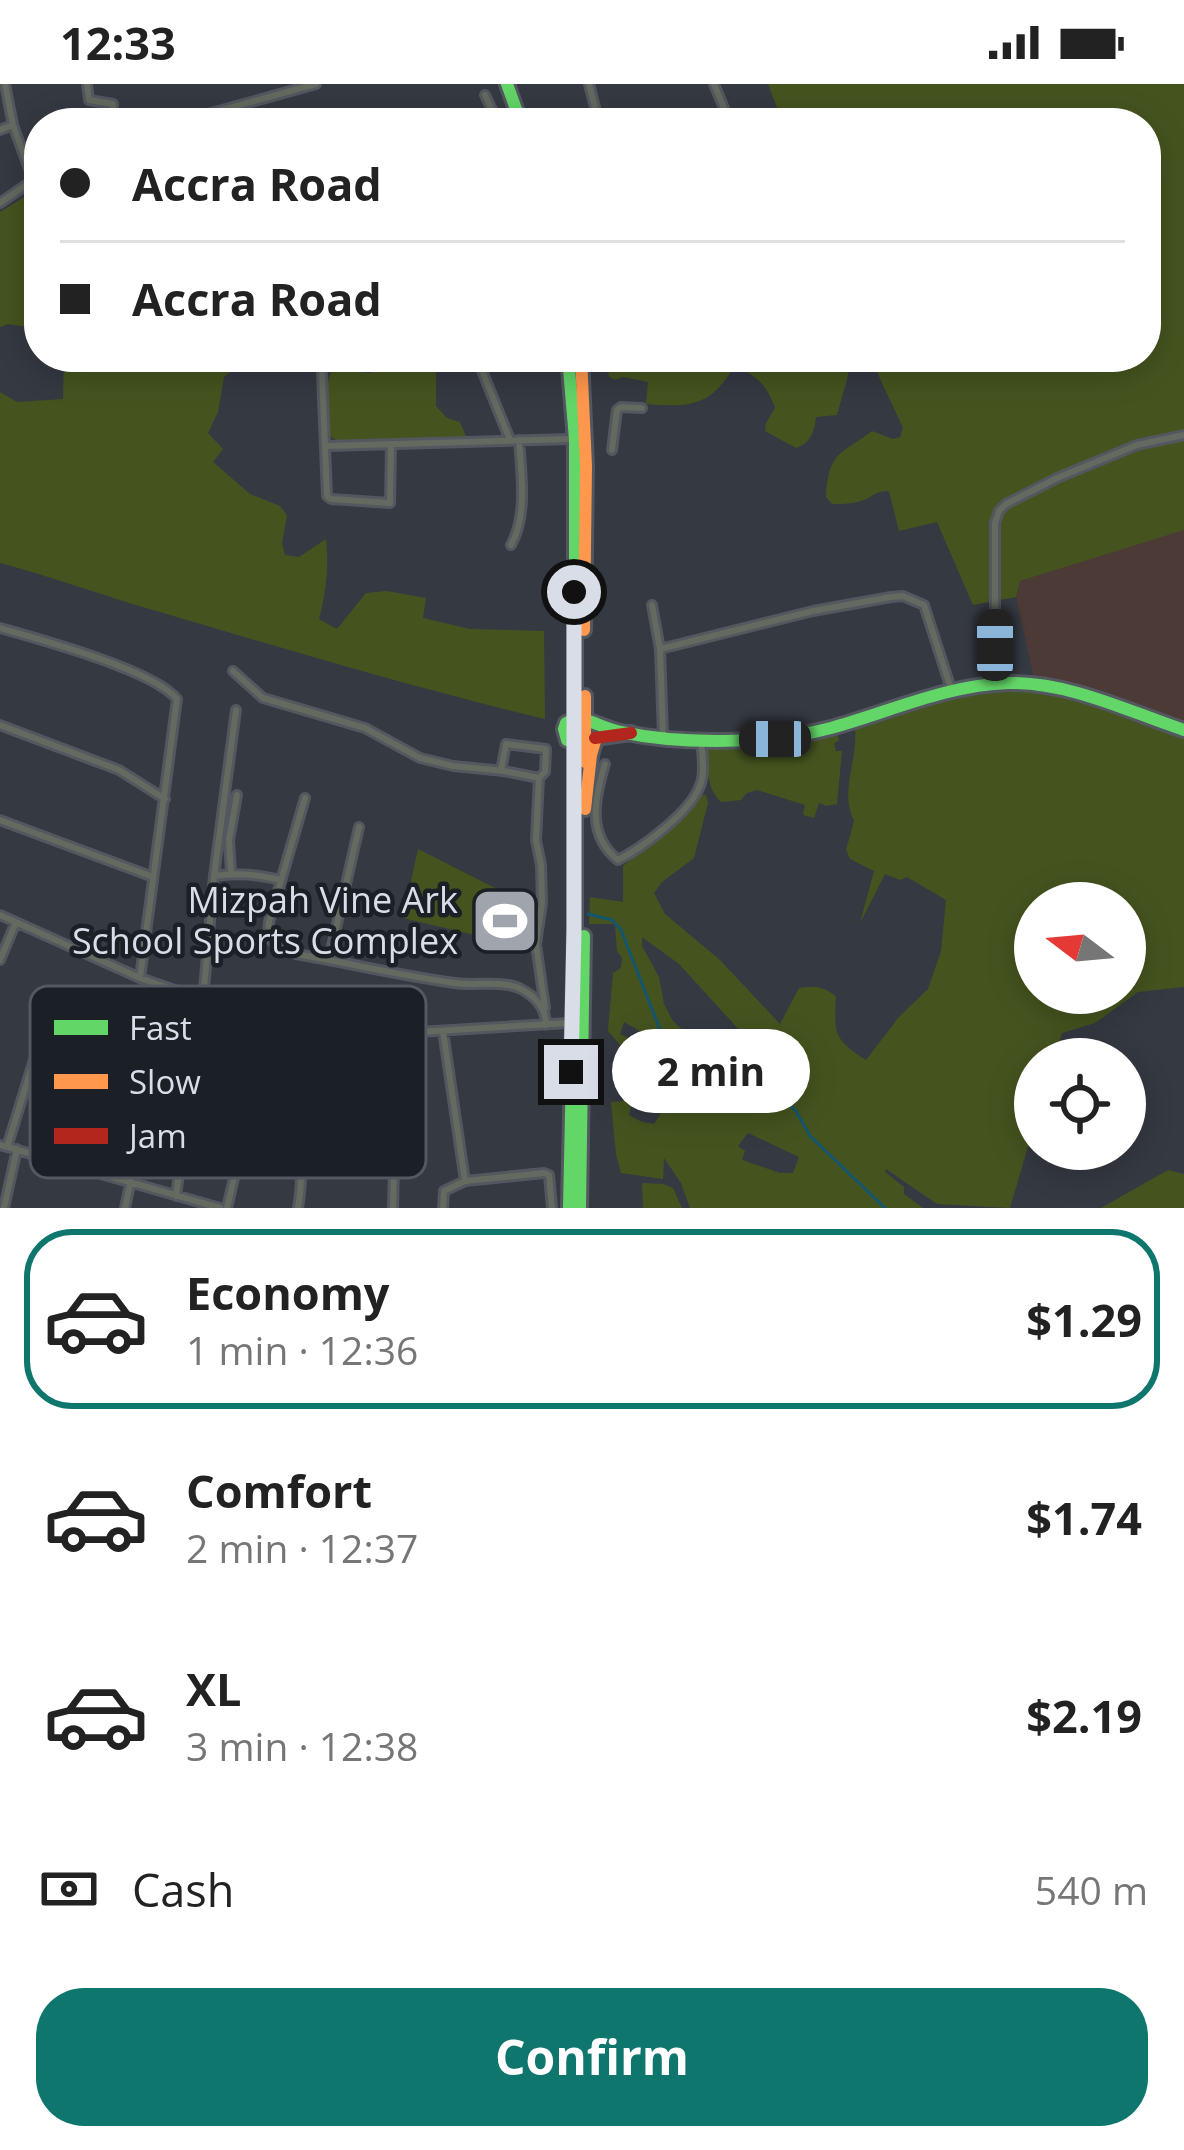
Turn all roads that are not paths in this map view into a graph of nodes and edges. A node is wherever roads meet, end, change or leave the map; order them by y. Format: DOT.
graph roads {
  1 [pos="5,84"];
  2 [pos="87,84"];
  3 [pos="316,84"];
  4 [pos="485,95"];
  5 [pos="113,108"];
  6 [pos="229,108"];
  7 [pos="492,108"];
  8 [pos="13,125"];
  9 [pos="0,130"];
  10 [pos="24,150"];
  11 [pos="483,372"];
  12 [pos="569,372"];
  13 [pos="582,372"];
  14 [pos="322,374"];
  15 [pos="642,408"];
  16 [pos="1184,435"];
  17 [pos="575,439"];
  18 [pos="514,440"];
  19 [pos="391,445"];
  20 [pos="327,446"];
  21 [pos="611,450"];
  22 [pos="512,545"];
  23 [pos="652,605"];
  24 [pos="0,628"];
  25 [pos="660,649"];
  26 [pos="233,671"];
  27 [pos="995,684"];
  28 [pos="952,693"];
  29 [pos="236,710"];
  30 [pos="575,719"];
  31 [pos="0,725"];
  32 [pos="1184,730"];
  33 [pos="632,733"];
  34 [pos="663,736"];
  35 [pos="701,739"];
  36 [pos="585,741"];
  37 [pos="605,764"];
  38 [pos="501,771"];
  39 [pos="538,778"];
  40 [pos="237,795"];
  41 [pos="305,798"];
  42 [pos="165,799"];
  43 [pos="1,823"];
  44 [pos="358,827"];
  45 [pos="231,873"];
  46 [pos="214,876"];
  47 [pos="153,877"];
  48 [pos="281,880"];
  49 [pos="0,915"];
  50 [pos="16,922"];
  51 [pos="329,959"];
  52 [pos="0,960"];
  53 [pos="140,978"];
  54 [pos="163,986"];
  55 [pos="203,986"];
  56 [pos="546,1011"];
  57 [pos="572,1023"];
  58 [pos="547,1025"];
  59 [pos="443,1031"];
  60 [pos="426,1032"];
  61 [pos="30,1074"];
  62 [pos="8,1147"];
  63 [pos="109,1178"];
  64 [pos="129,1178"];
  65 [pos="232,1178"];
  66 [pos="300,1178"];
  67 [pos="394,1178"];
  68 [pos="465,1181"];
  69 [pos="128,1184"];
  70 [pos="181,1201"];
  71 [pos="4,1208"];
  72 [pos="125,1208"];
  73 [pos="224,1208"];
  74 [pos="298,1208"];
  75 [pos="392,1208"];
  76 [pos="443,1208"];
  77 [pos="552,1208"];
  78 [pos="568,1208"];
  79 [pos="580,1208"];
  1 -- 8 [label="street"];
  2 -- 5 [label="street"];
  3 -- 6 [label="street"];
  4 -- 7 [label="street"];
  8 -- 9 [label="street"];
  8 -- 10 [label="street"];
  11 -- 18 [label="street"];
  12 -- 17 [label="main road"];
  13 -- 30 [label="main road"];
  14 -- 20 [label="street"];
  15 -- 21 [label="street"];
  16 -- 27 [label="street"];
  17 -- 18 [label="street"];
  17 -- 30 [label="main road"];
  18 -- 19 [label="street"];
  18 -- 22 [label="street"];
  19 -- 20 [label="street"];
  19 -- 20 [label="street"];
  23 -- 25 [label="street"];
  24 -- 42 [label="street"];
  25 -- 28 [label="street"];
  25 -- 34 [label="street"];
  26 -- 38 [label="street"];
  27 -- 28 [label="main road"];
  27 -- 32 [label="main road"];
  28 -- 35 [label="main road"];
  29 -- 46 [label="street"];
  30 -- 33 [label="main road"];
  30 -- 36 [label="main road"];
  31 -- 42 [label="street"];
  33 -- 34 [label="main road"];
  33 -- 36 [label="main road"];
  34 -- 35 [label="main road"];
  35 -- 37 [label="street"];
  36 -- 57 [label="main road"];
  36 -- 79 [label="main road"];
  38 -- 39 [label="street"];
  38 -- 39 [label="street"];
  39 -- 56 [label="street"];
  40 -- 45 [label="street"];
  41 -- 48 [label="street"];
  42 -- 47 [label="street"];
  43 -- 47 [label="street"];
  44 -- 51 [label="street"];
  45 -- 46 [label="street"];
  45 -- 48 [label="street"];
  46 -- 55 [label="street"];
  47 -- 53 [label="street"];
  48 -- 51 [label="street"];
  49 -- 50 [label="street"];
  50 -- 52 [label="street"];
  50 -- 53 [label="street"];
  51 -- 56 [label="street"];
  53 -- 54 [label="street"];
  56 -- 58 [label="street"];
  57 -- 58 [label="street"];
  57 -- 78 [label="main road"];
  58 -- 59 [label="street"];
  59 -- 60 [label="street"];
  59 -- 68 [label="street"];
  61 -- 62 [label="street"];
  62 -- 71 [label="street"];
  63 -- 69 [label="street"];
  64 -- 69 [label="street"];
  65 -- 73 [label="street"];
  66 -- 74 [label="street"];
  67 -- 75 [label="street"];
  68 -- 76 [label="street"];
  68 -- 77 [label="street"];
  69 -- 70 [label="street"];
  69 -- 72 [label="street"];
  70 -- 73 [label="street"];
}
